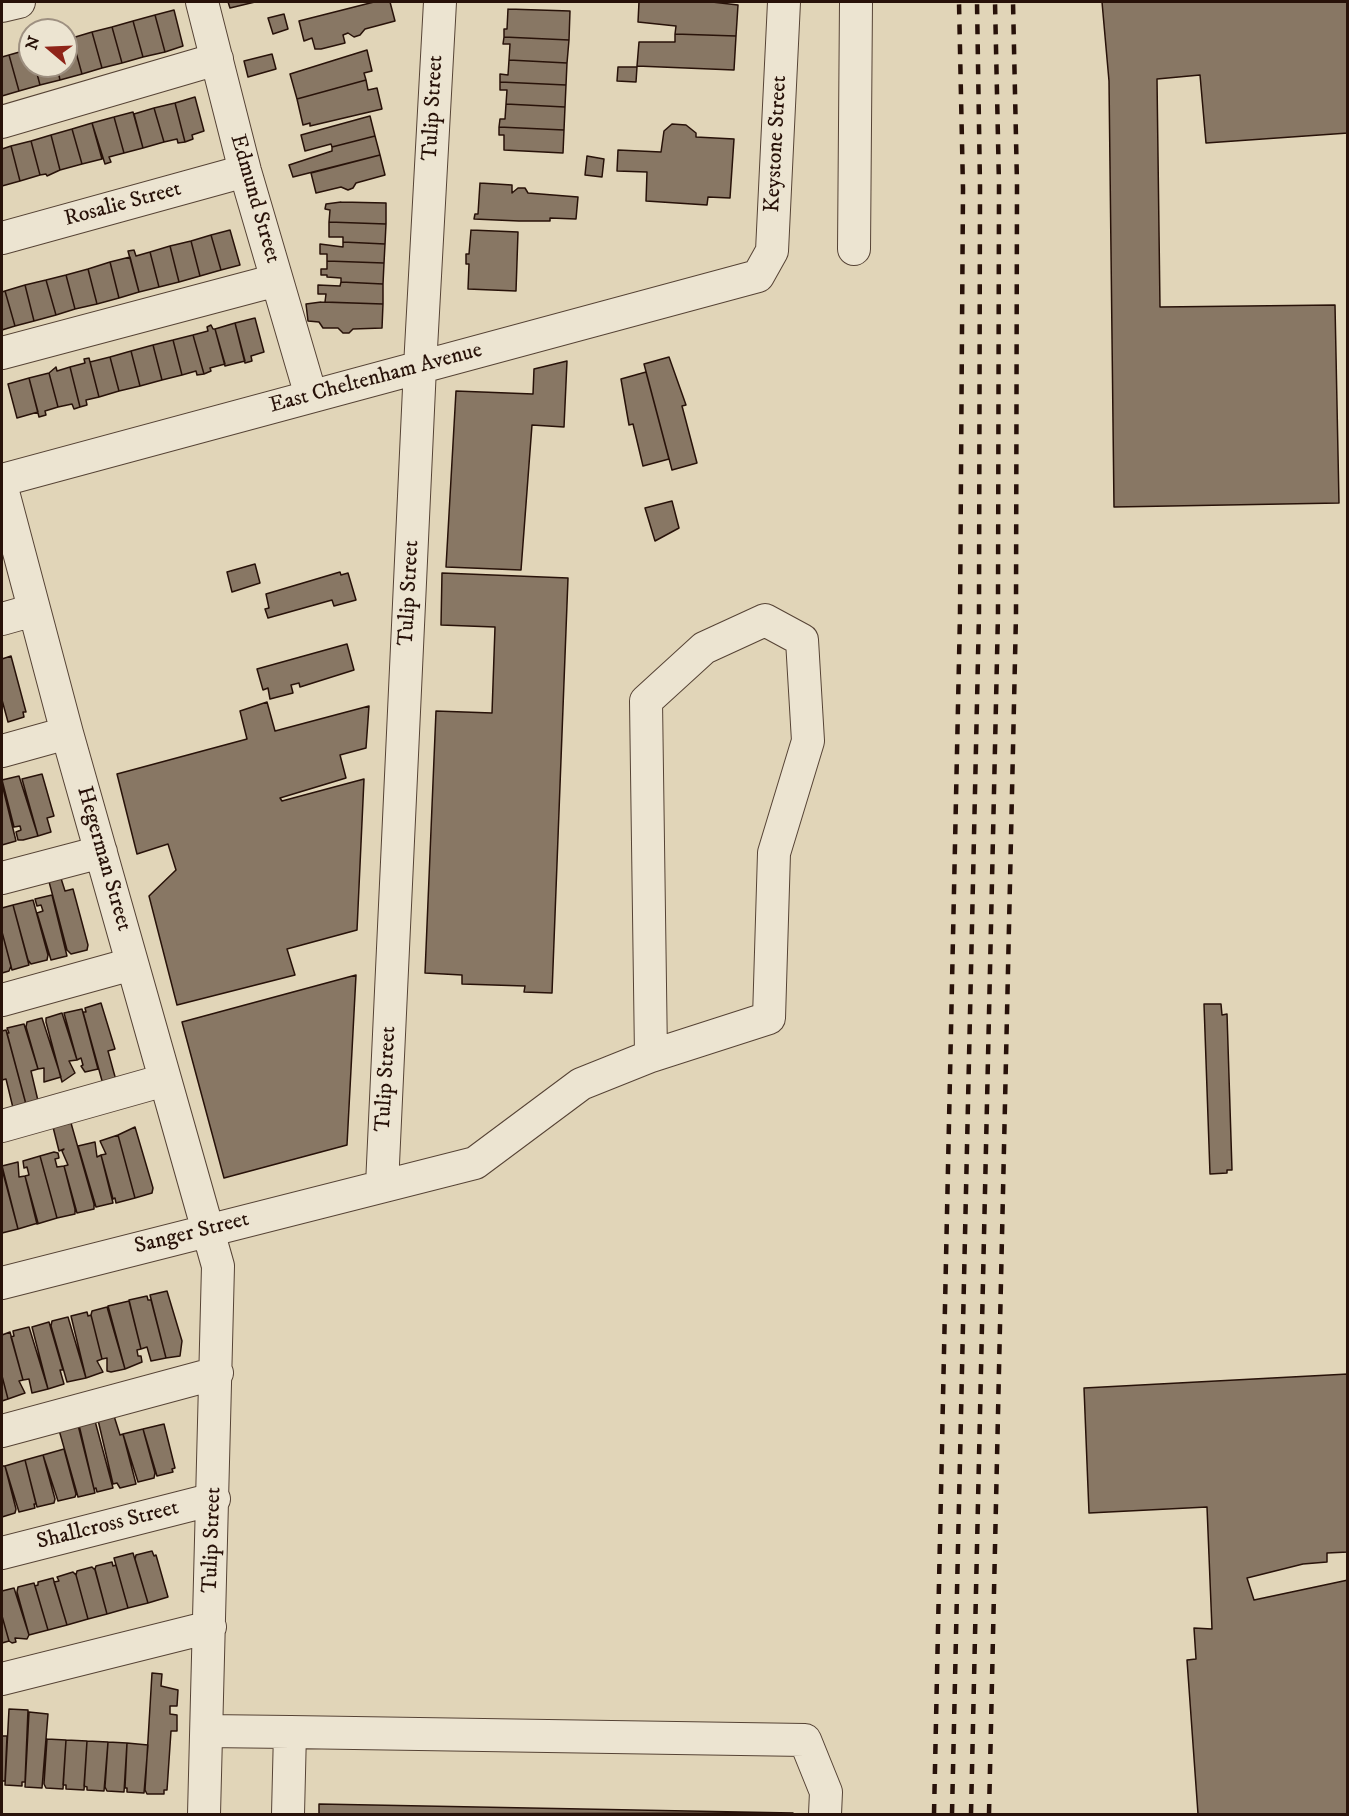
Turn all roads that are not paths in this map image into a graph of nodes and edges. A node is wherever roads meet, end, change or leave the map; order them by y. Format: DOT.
graph roads {
  1 [pos="19,2"];
  2 [pos="202,2"];
  3 [pos="440,2"];
  4 [pos="784,2"];
  5 [pos="856,2"];
  6 [pos="2,6"];
  7 [pos="217,59"];
  8 [pos="2,122"];
  9 [pos="245,171"];
  10 [pos="2,238"];
  11 [pos="854,249"];
  12 [pos="751,278"];
  13 [pos="277,280"];
  14 [pos="2,353"];
  15 [pos="420,367"];
  16 [pos="311,396"];
  17 [pos="2,480"];
  18 [pos="2,488"];
  19 [pos="34,610"];
  20 [pos="2,619"];
  21 [pos="68,734"];
  22 [pos="2,751"];
  23 [pos="100,852"];
  24 [pos="2,878"];
  25 [pos="132,964"];
  26 [pos="2,1000"];
  27 [pos="651,1056"];
  28 [pos="165,1080"];
  29 [pos="2,1126"];
  30 [pos="382,1185"];
  31 [pos="208,1230"];
  32 [pos="2,1283"];
  33 [pos="217,1373"];
  34 [pos="2,1431"];
  35 [pos="214,1499"];
  36 [pos="2,1553"];
  37 [pos="210,1627"];
  38 [pos="2,1679"];
  39 [pos="207,1731"];
  40 [pos="290,1732"];
  41 [pos="204,1815"];
  42 [pos="288,1815"];
  43 [pos="825,1815"];
  1 -- 6 [label="street"];
  2 -- 7 [label="street, Edmund Street"];
  3 -- 15 [label="street, Tulip Street"];
  4 -- 12 [label="street, Keystone Street"];
  5 -- 11 [label="street"];
  7 -- 8 [label="street"];
  7 -- 9 [label="street, Edmund Street"];
  9 -- 10 [label="street, Rosalie Street"];
  9 -- 13 [label="street, Edmund Street"];
  12 -- 15 [label="street, East Cheltenham Avenue"];
  13 -- 14 [label="street"];
  13 -- 16 [label="street, Edmund Street"];
  15 -- 16 [label="street, East Cheltenham Avenue"];
  15 -- 30 [label="street, Tulip Street"];
  16 -- 17 [label="street, East Cheltenham Avenue"];
  18 -- 19 [label="street, Hegerman Street"];
  19 -- 20 [label="street"];
  19 -- 21 [label="street, Hegerman Street"];
  21 -- 22 [label="street"];
  21 -- 23 [label="street, Hegerman Street"];
  23 -- 24 [label="street"];
  23 -- 25 [label="street, Hegerman Street"];
  25 -- 26 [label="street"];
  25 -- 28 [label="street, Hegerman Street"];
  27 -- 27 [label="street, Sanger Street"];
  27 -- 30 [label="street, Sanger Street"];
  28 -- 29 [label="street"];
  28 -- 31 [label="street, Hegerman Street"];
  30 -- 31 [label="street, Sanger Street"];
  31 -- 32 [label="street, Sanger Street"];
  31 -- 33 [label="street, Tulip Street"];
  33 -- 34 [label="street"];
  33 -- 35 [label="street, Tulip Street"];
  35 -- 36 [label="street, Shallcross Street"];
  35 -- 37 [label="street, Tulip Street"];
  37 -- 38 [label="street"];
  37 -- 39 [label="street, Tulip Street"];
  39 -- 40 [label="street"];
  39 -- 41 [label="street, Tulip Street"];
  40 -- 42 [label="street"];
  40 -- 43 [label="street"];
}
